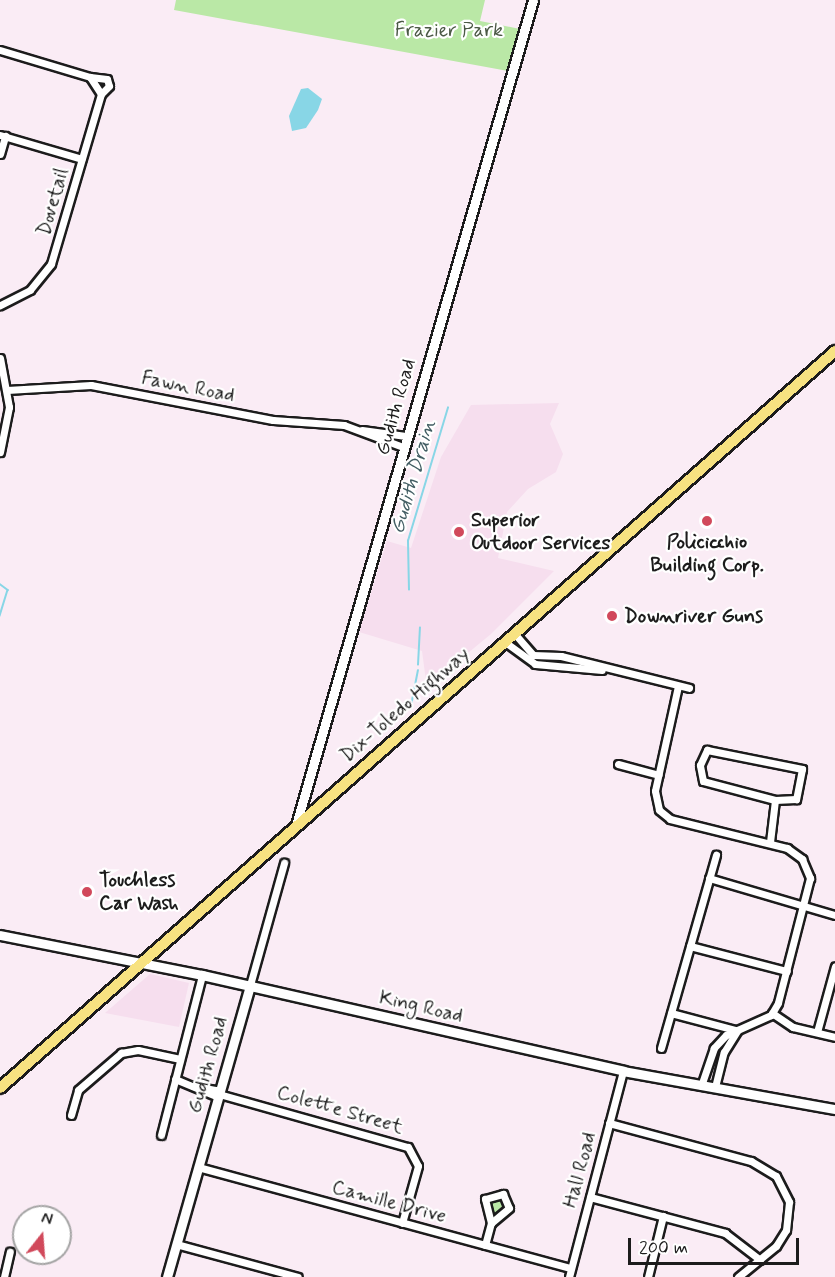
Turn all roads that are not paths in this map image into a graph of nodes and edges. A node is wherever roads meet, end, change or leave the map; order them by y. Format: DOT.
graph roads {
  1 [pos="533,0"];
  2 [pos="0,50"];
  3 [pos="90,76"];
  4 [pos="101,94"];
  5 [pos="3,135"];
  6 [pos="0,154"];
  7 [pos="82,159"];
  8 [pos="0,305"];
  9 [pos="835,351"];
  10 [pos="0,358"];
  11 [pos="7,390"];
  12 [pos="362,430"];
  13 [pos="406,436"];
  14 [pos="403,447"];
  15 [pos="0,452"];
  16 [pos="514,633"];
  17 [pos="505,642"];
  18 [pos="557,660"];
  19 [pos="678,686"];
  20 [pos="689,688"];
  21 [pos="618,764"];
  22 [pos="659,775"];
  23 [pos="776,800"];
  24 [pos="296,825"];
  25 [pos="770,842"];
  26 [pos="716,855"];
  27 [pos="284,863"];
  28 [pos="709,878"];
  29 [pos="805,906"];
  30 [pos="835,915"];
  31 [pos="0,935"];
  32 [pos="690,946"];
  33 [pos="141,963"];
  34 [pos="835,966"];
  35 [pos="787,971"];
  36 [pos="202,975"];
  37 [pos="250,985"];
  38 [pos="671,1013"];
  39 [pos="772,1013"];
  40 [pos="738,1030"];
  41 [pos="817,1032"];
  42 [pos="835,1037"];
  43 [pos="661,1048"];
  44 [pos="180,1059"];
  45 [pos="623,1071"];
  46 [pos="175,1079"];
  47 [pos="701,1086"];
  48 [pos="715,1087"];
  49 [pos="0,1088"];
  50 [pos="219,1094"];
  51 [pos="835,1109"];
  52 [pos="71,1115"];
  53 [pos="609,1124"];
  54 [pos="161,1135"];
  55 [pos="198,1167"];
  56 [pos="590,1197"];
  57 [pos="663,1216"];
  58 [pos="402,1222"];
  59 [pos="491,1223"];
  60 [pos="176,1244"];
  61 [pos="485,1245"];
  62 [pos="10,1252"];
  63 [pos="760,1260"];
  64 [pos="571,1269"];
  65 [pos="3,1275"];
  66 [pos="167,1277"];
  67 [pos="298,1277"];
  68 [pos="569,1277"];
  69 [pos="648,1277"];
  70 [pos="738,1277"];
  1 -- 13 [label="street, Gudith Road"];
  2 -- 3 [label="street"];
  3 -- 4 [label="street"];
  3 -- 4 [label="street"];
  4 -- 7 [label="street, Dovetail"];
  5 -- 6 [label="street"];
  5 -- 7 [label="street"];
  7 -- 8 [label="street, Dovetail"];
  9 -- 16 [label="main road, Dix-Toledo Highway"];
  10 -- 11 [label="street"];
  11 -- 12 [label="street, Fawn Road"];
  11 -- 15 [label="street"];
  12 -- 13 [label="street, Fawn Road"];
  12 -- 14 [label="street, Fawn Road"];
  13 -- 14 [label="street, Gudith Road"];
  14 -- 24 [label="street, Gudith Road"];
  16 -- 17 [label="main road, Dix-Toledo Highway"];
  16 -- 18 [label="street"];
  17 -- 18 [label="street"];
  17 -- 24 [label="main road, Dix-Toledo Highway"];
  18 -- 19 [label="street"];
  19 -- 20 [label="street"];
  19 -- 22 [label="street"];
  21 -- 22 [label="street"];
  22 -- 25 [label="street"];
  23 -- 23 [label="street"];
  23 -- 25 [label="street"];
  24 -- 33 [label="main road, Dix-Toledo Highway"];
  25 -- 29 [label="street"];
  26 -- 28 [label="street"];
  27 -- 37 [label="street, Gudith Road"];
  28 -- 29 [label="street"];
  28 -- 32 [label="street"];
  29 -- 30 [label="street"];
  29 -- 35 [label="street"];
  31 -- 33 [label="street, King Road"];
  32 -- 35 [label="street"];
  32 -- 38 [label="street"];
  33 -- 36 [label="street, King Road"];
  33 -- 49 [label="main road, Dix-Toledo Highway"];
  34 -- 41 [label="street"];
  35 -- 39 [label="street"];
  36 -- 37 [label="street, King Road"];
  36 -- 44 [label="street"];
  37 -- 45 [label="street, King Road"];
  37 -- 50 [label="street, Gudith Road"];
  38 -- 40 [label="street"];
  38 -- 43 [label="street"];
  39 -- 40 [label="street"];
  39 -- 41 [label="street"];
  40 -- 47 [label="street"];
  40 -- 48 [label="street"];
  41 -- 42 [label="street"];
  44 -- 46 [label="street"];
  44 -- 52 [label="street"];
  45 -- 47 [label="street, King Road"];
  45 -- 53 [label="street, Hall Road"];
  46 -- 50 [label="street, Colette Street"];
  46 -- 54 [label="street"];
  47 -- 48 [label="street, King Road"];
  48 -- 51 [label="street, King Road"];
  50 -- 55 [label="street, Gudith Road"];
  50 -- 58 [label="street, Colette Street"];
  53 -- 56 [label="street, Hall Road"];
  53 -- 63 [label="street"];
  55 -- 58 [label="street, Camille Drive"];
  55 -- 60 [label="street, Gudith Road"];
  56 -- 57 [label="street"];
  56 -- 64 [label="street, Hall Road"];
  57 -- 63 [label="street"];
  57 -- 69 [label="street"];
  58 -- 61 [label="street, Camille Drive"];
  59 -- 59 [label="street"];
  59 -- 61 [label="street"];
  60 -- 66 [label="street, Gudith Road"];
  60 -- 67 [label="street"];
  61 -- 64 [label="street, Camille Drive"];
  62 -- 65 [label="street"];
  63 -- 70 [label="street"];
  64 -- 68 [label="street, Hall Road"];
}
